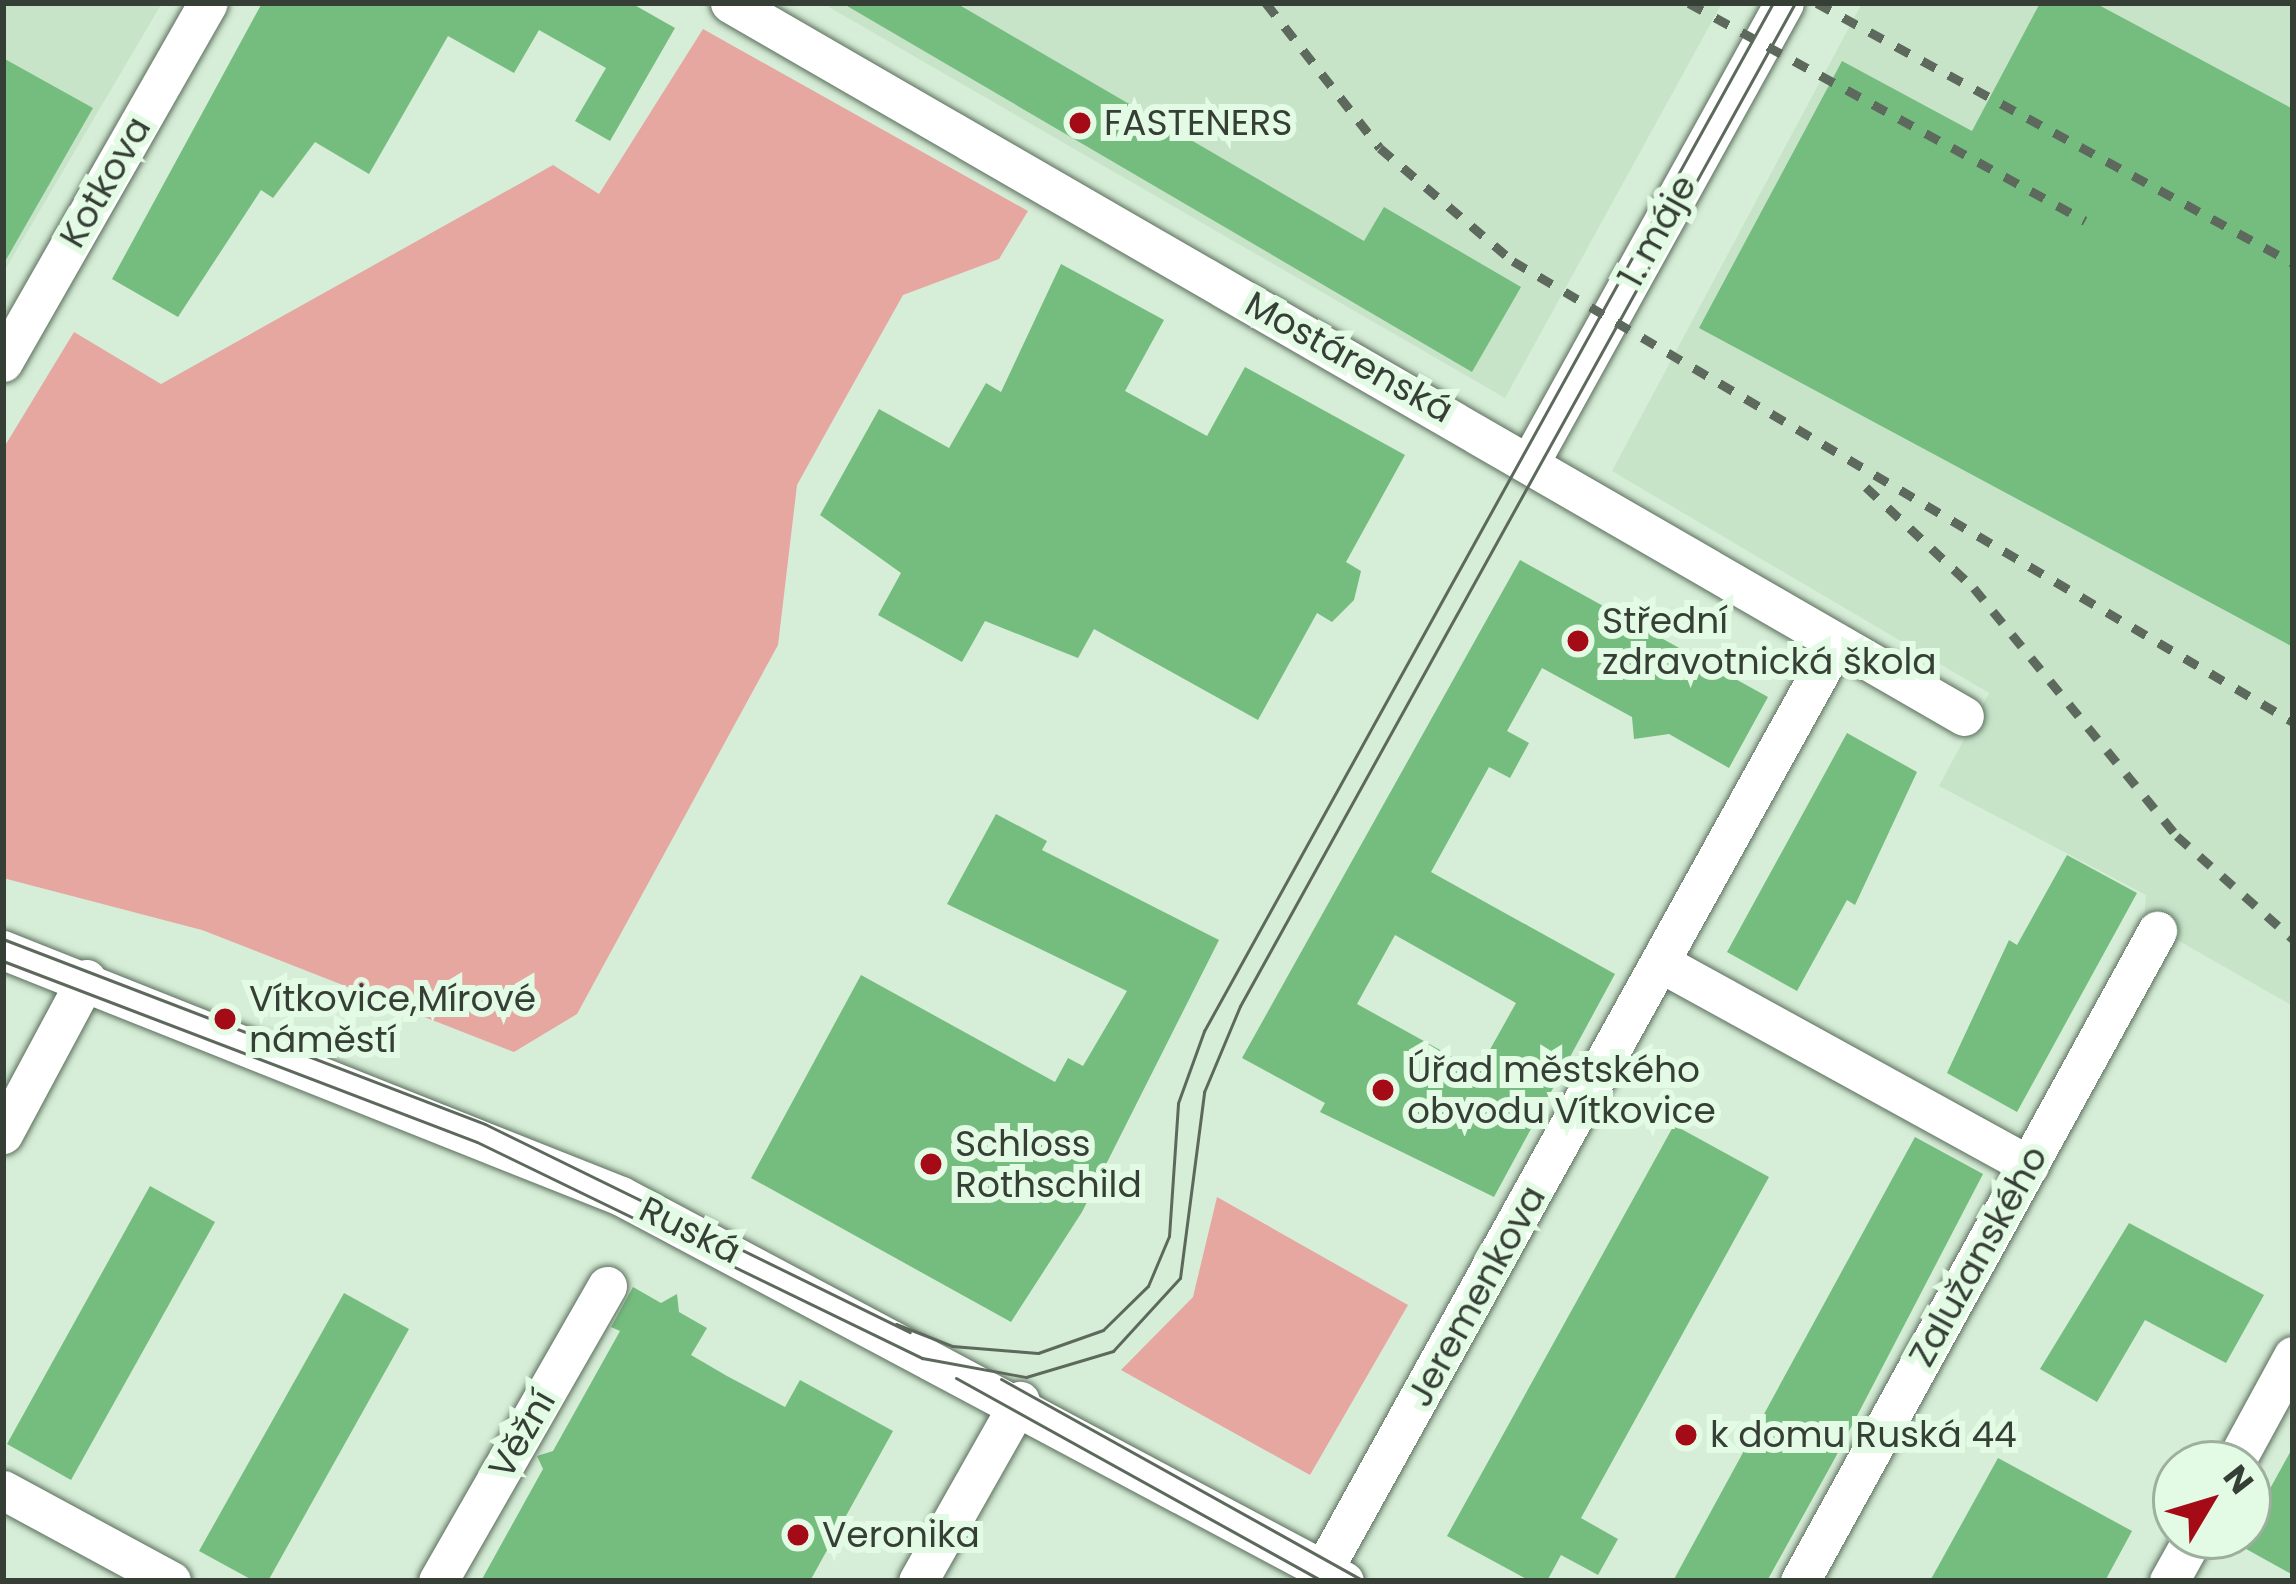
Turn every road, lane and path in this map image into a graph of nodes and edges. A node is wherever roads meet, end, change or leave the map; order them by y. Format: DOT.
graph roads {
  1 [pos="208,3"];
  2 [pos="730,3"];
  3 [pos="1784,3"];
  4 [pos="3,362"];
  5 [pos="1531,460"];
  6 [pos="1836,643"];
  7 [pos="1964,716"];
  8 [pos="2157,931"];
  9 [pos="3,950"];
  10 [pos="1661,963"];
  11 [pos="86,979"];
  12 [pos="3,1134"];
  13 [pos="2029,1165"];
  14 [pos="607,1286"];
  15 [pos="2293,1356"];
  16 [pos="1020,1401"];
  17 [pos="2247,1440"];
  18 [pos="3,1490"];
  19 [pos="1328,1577"];
  20 [pos="170,1581"];
  21 [pos="438,1581"];
  22 [pos="918,1581"];
  23 [pos="1800,1581"];
  1 -- 4 [label="street, Kotkova"];
  2 -- 5 [label="street, Mostárenská"];
  3 -- 5 [label="street, 1. máje"];
  5 -- 6 [label="street, Mostárenská"];
  6 -- 7 [label="street, Mostárenská"];
  6 -- 10 [label="street, Jeremenkova"];
  8 -- 13 [label="street, Zalužanského"];
  9 -- 11 [label="street, Ruská"];
  10 -- 13 [label="street"];
  10 -- 19 [label="street, Jeremenkova"];
  11 -- 12 [label="street"];
  11 -- 16 [label="street, Ruská"];
  13 -- 23 [label="street, Zalužanského"];
  14 -- 21 [label="street, Věžní"];
  15 -- 17 [label="street"];
  16 -- 19 [label="street, Ruská"];
  16 -- 22 [label="street"];
  18 -- 20 [label="street"];
}
